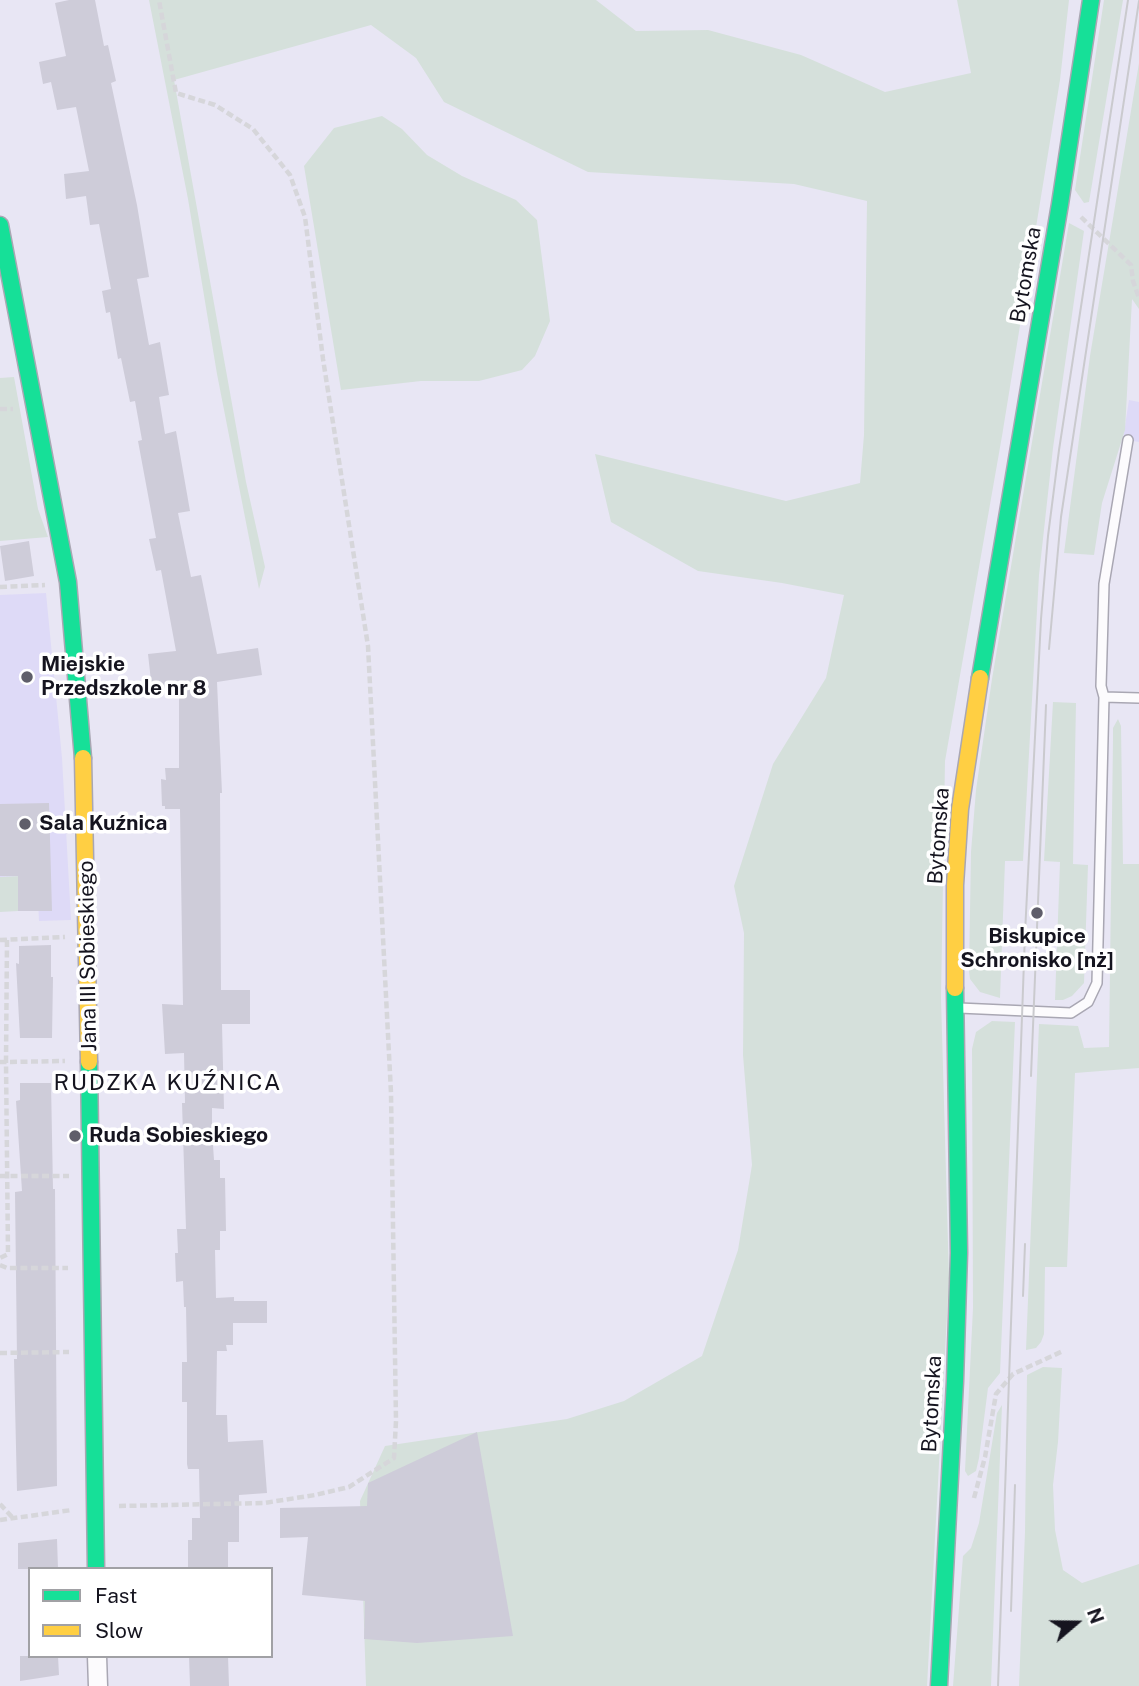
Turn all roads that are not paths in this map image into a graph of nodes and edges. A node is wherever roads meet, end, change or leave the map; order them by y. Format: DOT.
graph roads {
  1 [pos="1091,0"];
  2 [pos="0,225"];
  3 [pos="1128,440"];
  4 [pos="1104,697"];
  5 [pos="1139,698"];
  6 [pos="956,1007"];
  7 [pos="96,1567"];
  8 [pos="97,1658"];
  9 [pos="98,1686"];
  10 [pos="939,1686"];
  1 -- 6 [label="street, Bytomska"];
  2 -- 7 [label="street, Jana III Sobieskiego"];
  3 -- 4 [label="lane"];
  4 -- 5 [label="lane"];
  4 -- 6 [label="lane"];
  6 -- 10 [label="street, Bytomska"];
  8 -- 9 [label="street"];
}
